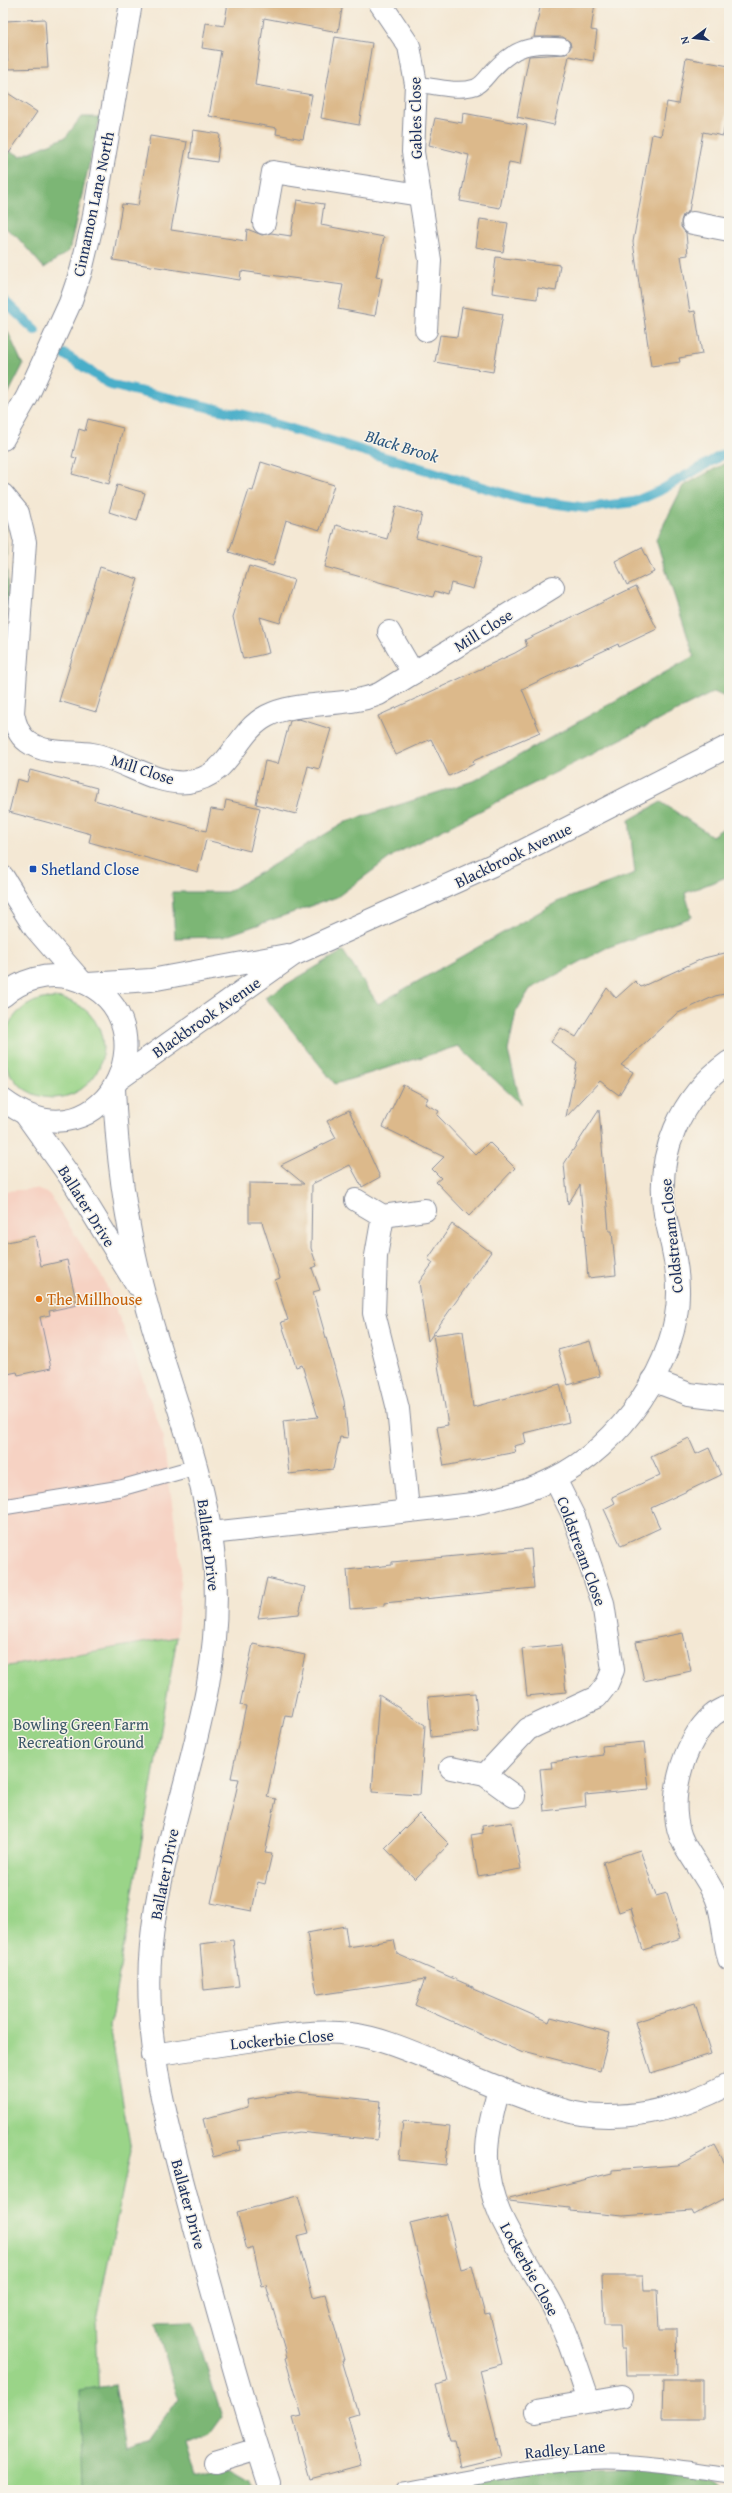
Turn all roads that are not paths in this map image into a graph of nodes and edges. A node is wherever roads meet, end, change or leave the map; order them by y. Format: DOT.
graph roads {
  1 [pos="131,3"];
  2 [pos="380,3"];
  3 [pos="562,46"];
  4 [pos="416,84"];
  5 [pos="420,195"];
  6 [pos="264,223"];
  7 [pos="692,223"];
  8 [pos="729,230"];
  9 [pos="426,330"];
  10 [pos="3,439"];
  11 [pos="3,496"];
  12 [pos="552,586"];
  13 [pos="389,632"];
  14 [pos="10,654"];
  15 [pos="413,673"];
  16 [pos="729,746"];
  17 [pos="3,878"];
  18 [pos="293,954"];
  19 [pos="85,983"];
  20 [pos="3,996"];
  21 [pos="729,1062"];
  22 [pos="117,1084"];
  23 [pos="13,1110"];
  24 [pos="356,1200"];
  25 [pos="425,1210"];
  26 [pos="383,1216"];
  27 [pos="145,1299"];
  28 [pos="652,1380"];
  29 [pos="729,1399"];
  30 [pos="196,1467"];
  31 [pos="555,1479"];
  32 [pos="3,1507"];
  33 [pos="408,1510"];
  34 [pos="211,1533"];
  35 [pos="729,1706"];
  36 [pos="451,1768"];
  37 [pos="486,1775"];
  38 [pos="514,1796"];
  39 [pos="729,1959"];
  40 [pos="152,2055"];
  41 [pos="499,2087"];
  42 [pos="726,2092"];
  43 [pos="622,2396"];
  44 [pos="589,2401"];
  45 [pos="536,2411"];
  46 [pos="258,2449"];
  47 [pos="215,2462"];
  48 [pos="729,2476"];
  49 [pos="269,2483"];
  50 [pos="404,2490"];
  1 -- 10 [label="street, Cinnamon Lane North"];
  2 -- 4 [label="street, Gables Close"];
  3 -- 4 [label="lane"];
  4 -- 5 [label="street, Gables Close"];
  5 -- 6 [label="street"];
  5 -- 9 [label="street, Gables Close"];
  7 -- 8 [label="street"];
  11 -- 14 [label="street, Mill Close"];
  12 -- 15 [label="street, Mill Close"];
  13 -- 15 [label="street"];
  14 -- 15 [label="street, Mill Close"];
  16 -- 18 [label="street, Blackbrook Avenue"];
  17 -- 19 [label="street"];
  18 -- 19 [label="street, Blackbrook Avenue"];
  18 -- 22 [label="street, Blackbrook Avenue"];
  19 -- 20 [label="street"];
  19 -- 22 [label="street"];
  21 -- 28 [label="street, Coldstream Close"];
  22 -- 23 [label="street, Blackbrook Avenue"];
  22 -- 27 [label="street, Ballater Drive"];
  23 -- 27 [label="street, Ballater Drive"];
  24 -- 26 [label="street"];
  25 -- 26 [label="street"];
  26 -- 33 [label="street"];
  27 -- 30 [label="street, Ballater Drive"];
  28 -- 29 [label="street"];
  28 -- 31 [label="street, Coldstream Close"];
  30 -- 32 [label="lane"];
  30 -- 34 [label="street, Ballater Drive"];
  31 -- 33 [label="street, Coldstream Close"];
  31 -- 37 [label="street, Coldstream Close"];
  33 -- 34 [label="street, Coldstream Close"];
  34 -- 40 [label="street, Ballater Drive"];
  35 -- 39 [label="street"];
  36 -- 37 [label="street"];
  37 -- 38 [label="street"];
  40 -- 41 [label="street, Lockerbie Close"];
  40 -- 46 [label="street, Ballater Drive"];
  41 -- 42 [label="street, Lockerbie Close"];
  41 -- 44 [label="street, Lockerbie Close"];
  43 -- 44 [label="street"];
  44 -- 45 [label="street"];
  46 -- 47 [label="street"];
  46 -- 49 [label="street, Ballater Drive"];
  48 -- 50 [label="lane, Radley Lane"];
}
